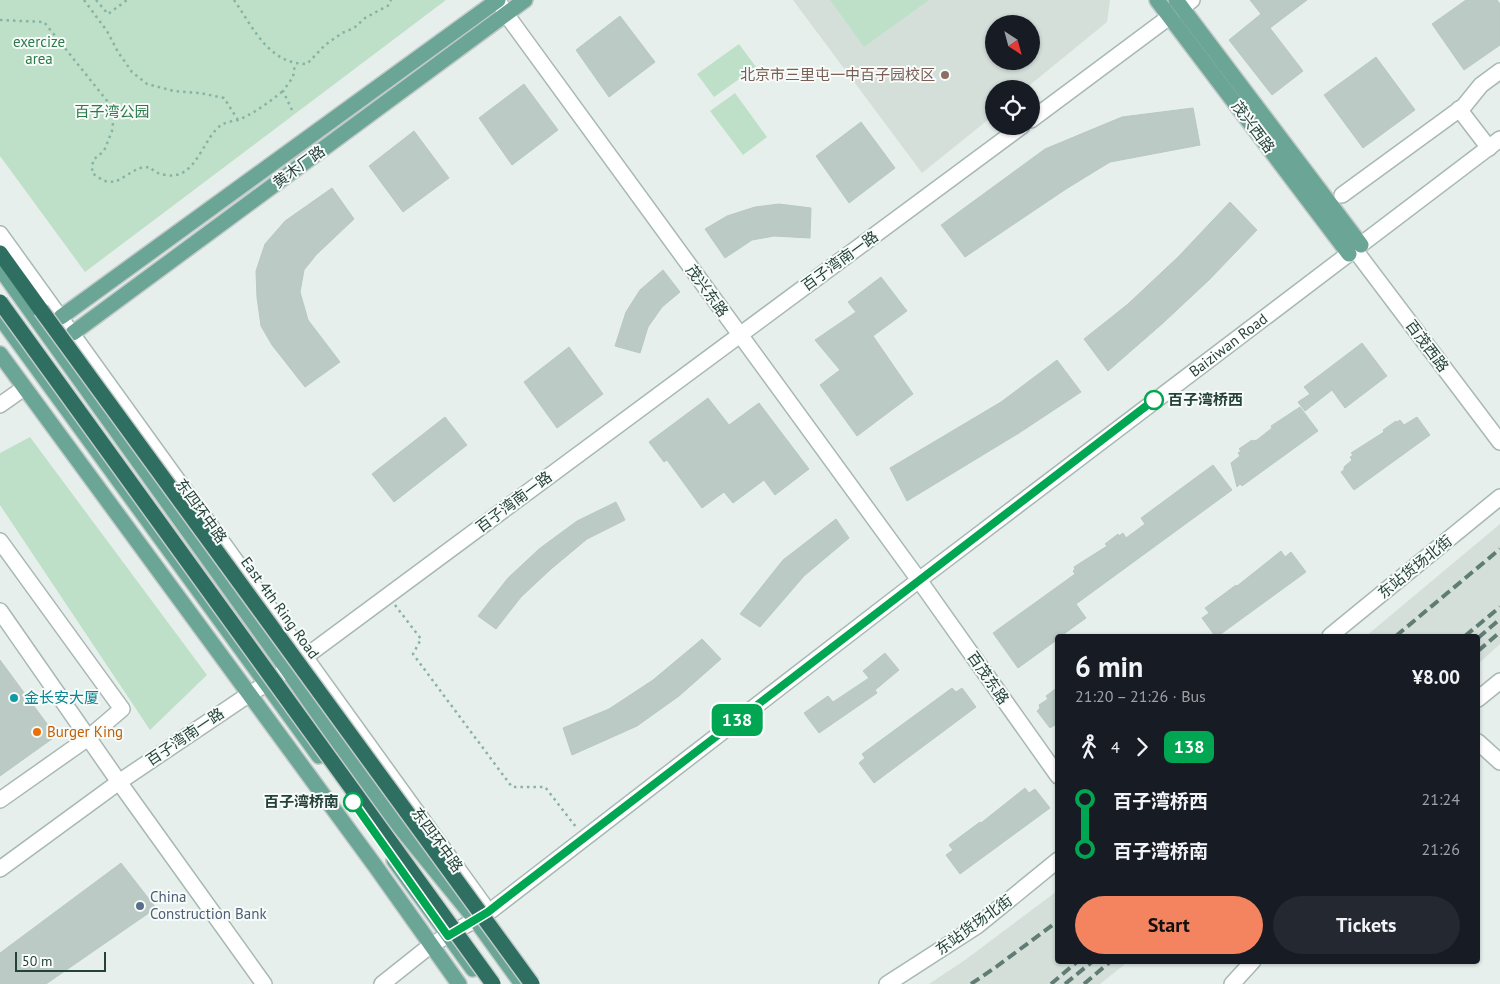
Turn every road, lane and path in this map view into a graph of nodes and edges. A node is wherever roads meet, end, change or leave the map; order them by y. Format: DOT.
graph roads {
  1 [pos="84,0"];
  2 [pos="96,0"];
  3 [pos="127,0"];
  4 [pos="234,0"];
  5 [pos="391,0"];
  6 [pos="498,0"];
  7 [pos="525,0"];
  8 [pos="1157,0"];
  9 [pos="1180,6"];
  10 [pos="506,14"];
  11 [pos="0,20"];
  12 [pos="295,64"];
  13 [pos="1500,71"];
  14 [pos="283,91"];
  15 [pos="1458,109"];
  16 [pos="292,110"];
  17 [pos="1040,113"];
  18 [pos="238,120"];
  19 [pos="1010,135"];
  20 [pos="1494,143"];
  21 [pos="1342,195"];
  22 [pos="0,234"];
  23 [pos="1355,250"];
  24 [pos="0,253"];
  25 [pos="0,268"];
  26 [pos="0,302"];
  27 [pos="0,316"];
  28 [pos="61,317"];
  29 [pos="73,333"];
  30 [pos="739,336"];
  31 [pos="0,354"];
  32 [pos="24,388"];
  33 [pos="0,405"];
  34 [pos="1500,442"];
  35 [pos="1500,497"];
  36 [pos="0,541"];
  37 [pos="918,580"];
  38 [pos="388,596"];
  39 [pos="0,611"];
  40 [pos="1332,634"];
  41 [pos="305,656"];
  42 [pos="287,669"];
  43 [pos="1500,681"];
  44 [pos="266,684"];
  45 [pos="248,695"];
  46 [pos="1480,697"];
  47 [pos="88,738"];
  48 [pos="1480,744"];
  49 [pos="1500,762"];
  50 [pos="1055,772"];
  51 [pos="119,782"];
  52 [pos="0,800"];
  53 [pos="585,838"];
  54 [pos="1055,862"];
  55 [pos="0,869"];
  56 [pos="482,915"];
  57 [pos="448,936"];
  58 [pos="431,945"];
  59 [pos="1251,964"];
  60 [pos="264,984"];
  61 [pos="382,984"];
  62 [pos="459,984"];
  63 [pos="485,984"];
  64 [pos="492,984"];
  65 [pos="522,984"];
  66 [pos="532,984"];
  67 [pos="541,984"];
  68 [pos="887,984"];
  69 [pos="1232,984"];
  1 -- 18 [label="path"];
  2 -- 3 [label="path"];
  4 -- 12 [label="path"];
  5 -- 12 [label="path"];
  6 -- 10 [label="street, 茂兴东路"];
  6 -- 28 [label="main road"];
  7 -- 10 [label="main road, 黄木厂路"];
  8 -- 9 [label="main road, 茂兴西路"];
  9 -- 17 [label="street"];
  9 -- 23 [label="main road, 茂兴西路"];
  10 -- 29 [label="main road, 黄木厂路"];
  10 -- 30 [label="street, 茂兴东路"];
  11 -- 18 [label="path"];
  12 -- 14 [label="path"];
  13 -- 15 [label="street"];
  14 -- 16 [label="path"];
  14 -- 18 [label="path"];
  15 -- 20 [label="street"];
  15 -- 21 [label="street"];
  19 -- 30 [label="street, 百子湾南一路"];
  20 -- 23 [label="street, Baiziwan Road"];
  22 -- 28 [label="street, 东四环中路"];
  23 -- 34 [label="street, 百茂西路"];
  23 -- 37 [label="street, Baiziwan Road"];
  24 -- 66 [label="highway, East 4th Ring Road, bridge"];
  25 -- 42 [label="main road, 东四环中路"];
  26 -- 64 [label="highway, bridge"];
  27 -- 44 [label="main road"];
  28 -- 29 [label="street, 东四环中路"];
  29 -- 41 [label="street, 东四环中路"];
  30 -- 37 [label="street, 茂兴东路"];
  30 -- 38 [label="street, 百子湾南一路"];
  31 -- 32 [label="main road"];
  32 -- 33 [label="street"];
  32 -- 45 [label="main road"];
  35 -- 40 [label="street, 东站货场北街"];
  36 -- 47 [label="street"];
  37 -- 50 [label="street, 百茂东路"];
  37 -- 53 [label="street, Baiziwan Road"];
  38 -- 41 [label="street, 百子湾南一路"];
  38 -- 53 [label="path"];
  39 -- 47 [label="street"];
  41 -- 42 [label="street, 百子湾南一路"];
  41 -- 56 [label="street, 东四环中路"];
  42 -- 44 [label="street, 百子湾南一路"];
  42 -- 56 [label="main road, 东四环中路"];
  43 -- 46 [label="street"];
  44 -- 45 [label="street, 百子湾南一路"];
  44 -- 57 [label="main road"];
  45 -- 51 [label="street, 百子湾南一路"];
  45 -- 58 [label="main road"];
  47 -- 51 [label="street"];
  47 -- 52 [label="street"];
  48 -- 49 [label="street"];
  51 -- 55 [label="street, 百子湾南一路"];
  51 -- 60 [label="street"];
  53 -- 56 [label="street, Baiziwan Road"];
  54 -- 68 [label="street, 东站货场北街"];
  56 -- 57 [label="street, Baiziwan Road"];
  56 -- 65 [label="main road, 东四环中路"];
  56 -- 67 [label="street, 东四环中路"];
  57 -- 58 [label="street, Baiziwan Road"];
  57 -- 63 [label="main road"];
  58 -- 61 [label="street, Baiziwan Road"];
  58 -- 62 [label="main road"];
  59 -- 69 [label="street"];
}
